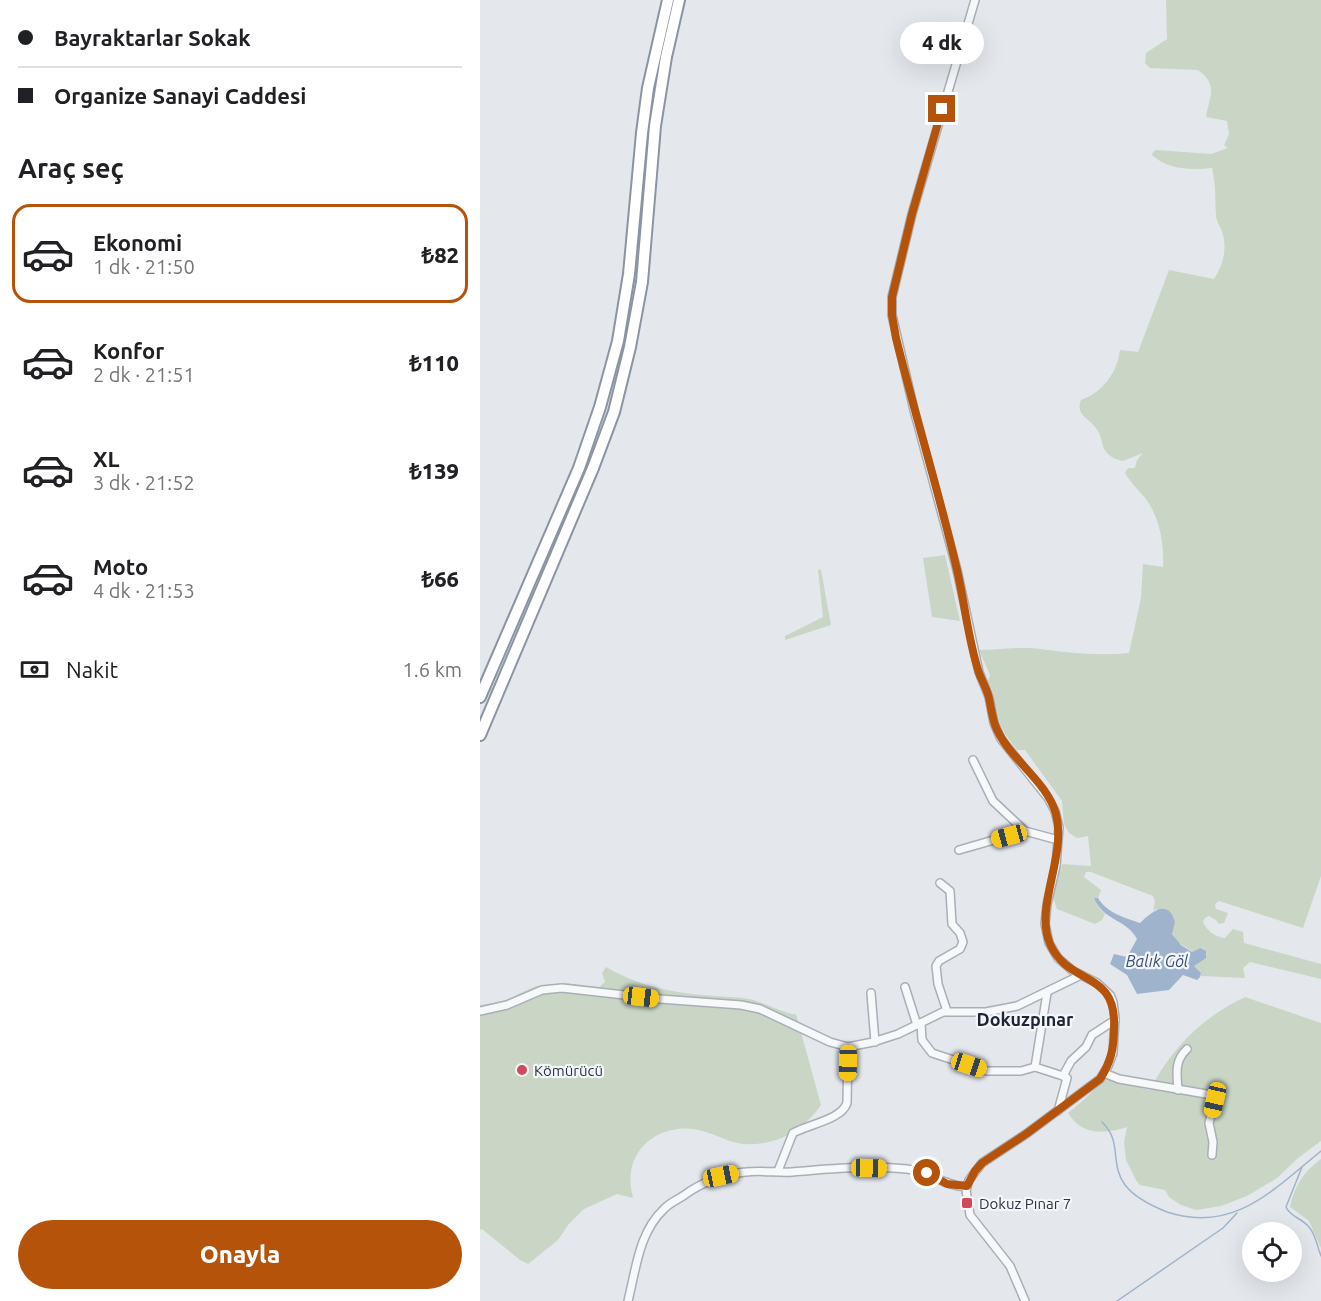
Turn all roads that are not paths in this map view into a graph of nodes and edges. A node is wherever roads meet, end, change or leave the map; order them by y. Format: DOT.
graph roads {
  1 [pos="668,0"];
  2 [pos="679,0"];
  3 [pos="975,0"];
  4 [pos="480,697"];
  5 [pos="480,735"];
  6 [pos="973,760"];
  7 [pos="1025,831"];
  8 [pos="1058,840"];
  9 [pos="959,850"];
  10 [pos="940,883"];
  11 [pos="1081,975"];
  12 [pos="905,987"];
  13 [pos="871,993"];
  14 [pos="1047,993"];
  15 [pos="480,1011"];
  16 [pos="947,1011"];
  17 [pos="1115,1020"];
  18 [pos="919,1024"];
  19 [pos="875,1041"];
  20 [pos="848,1047"];
  21 [pos="1187,1049"];
  22 [pos="1035,1067"];
  23 [pos="1104,1073"];
  24 [pos="1063,1076"];
  25 [pos="1178,1090"];
  26 [pos="1058,1111"];
  27 [pos="1212,1155"];
  28 [pos="778,1171"];
  29 [pos="967,1186"];
  30 [pos="628,1301"];
  31 [pos="1025,1301"];
  1 -- 4 [label="highway"];
  2 -- 5 [label="highway"];
  3 -- 8 [label="street"];
  6 -- 7 [label="street"];
  7 -- 8 [label="street"];
  7 -- 9 [label="street"];
  8 -- 11 [label="street"];
  10 -- 16 [label="street"];
  11 -- 14 [label="street"];
  11 -- 17 [label="street"];
  12 -- 18 [label="street"];
  13 -- 19 [label="street"];
  14 -- 16 [label="street"];
  14 -- 22 [label="street"];
  15 -- 20 [label="street"];
  16 -- 18 [label="street"];
  17 -- 23 [label="street"];
  17 -- 24 [label="street"];
  18 -- 19 [label="street"];
  18 -- 22 [label="street"];
  19 -- 20 [label="street"];
  20 -- 28 [label="street"];
  21 -- 25 [label="street"];
  22 -- 24 [label="street"];
  23 -- 25 [label="street"];
  23 -- 26 [label="street"];
  24 -- 26 [label="street"];
  25 -- 27 [label="street"];
  26 -- 29 [label="street"];
  28 -- 29 [label="street"];
  28 -- 30 [label="street"];
  29 -- 31 [label="street"];
}
